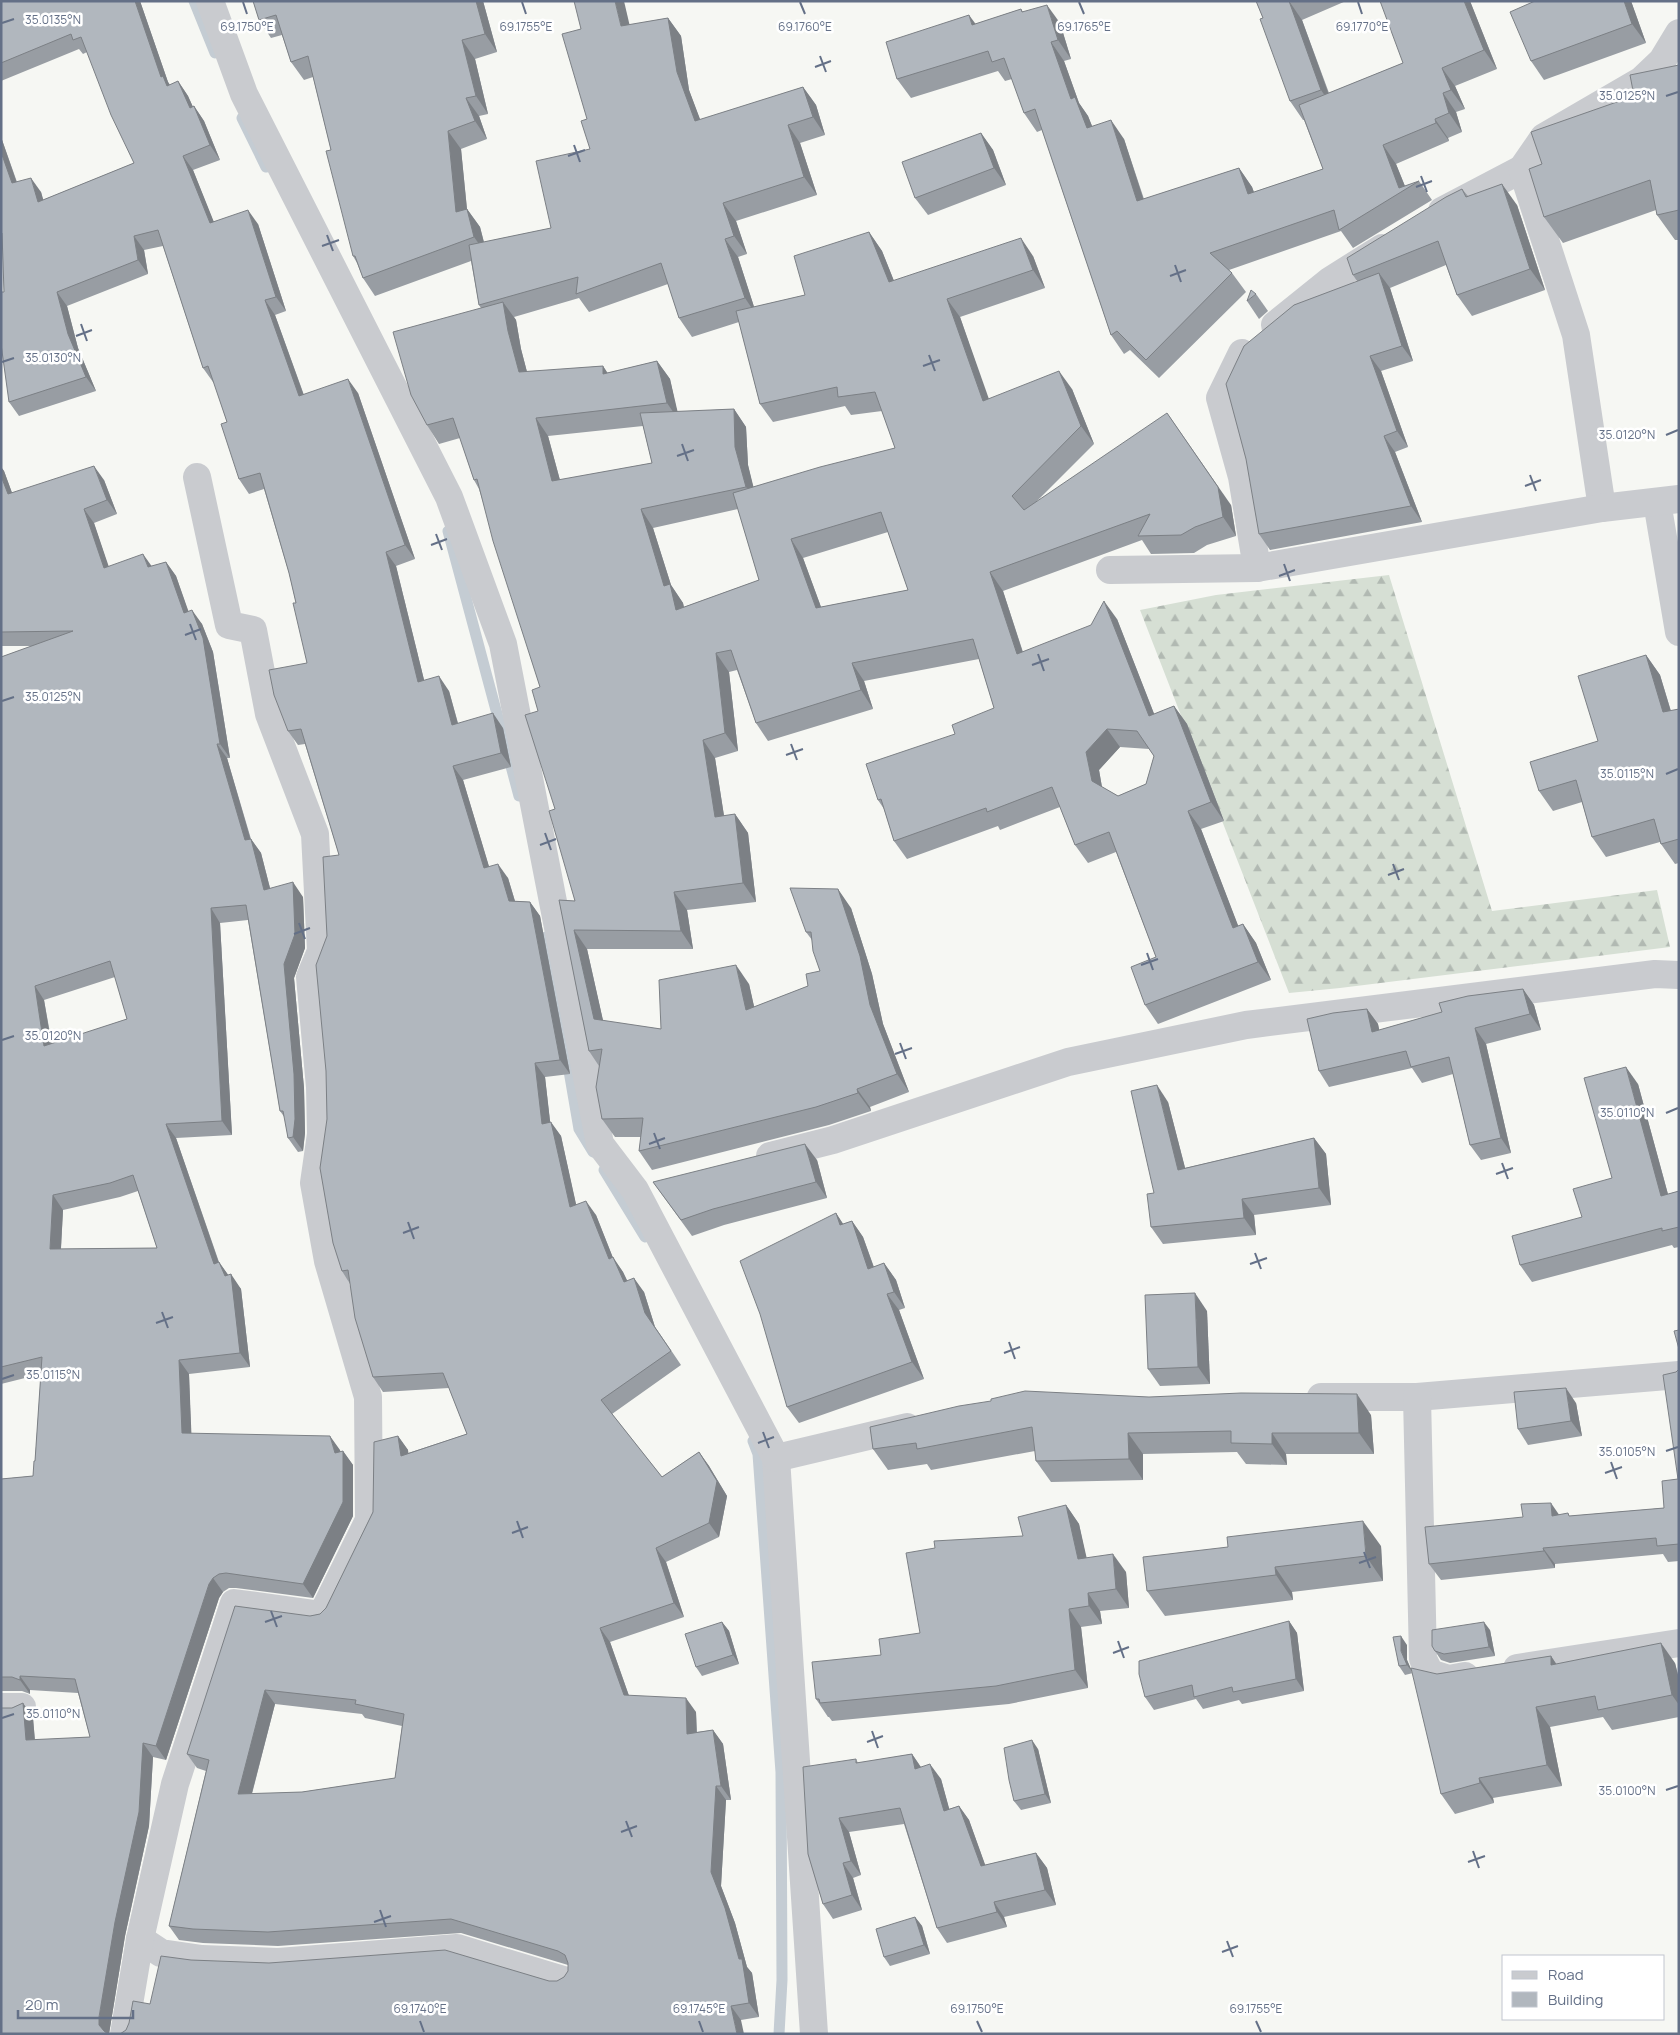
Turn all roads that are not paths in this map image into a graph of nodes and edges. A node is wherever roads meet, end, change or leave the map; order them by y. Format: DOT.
graph roads {
  1 [pos="210,1"];
  2 [pos="1679,33"];
  3 [pos="1522,169"];
  4 [pos="197,477"];
  5 [pos="1668,501"];
  6 [pos="1602,508"];
  7 [pos="1257,568"];
  8 [pos="1110,570"];
  9 [pos="1679,632"];
  10 [pos="1679,975"];
  11 [pos="749,1161"];
  12 [pos="664,1183"];
  13 [pos="636,1190"];
  14 [pos="1679,1375"];
  15 [pos="1293,1397"];
  16 [pos="1417,1397"];
  17 [pos="931,1421"];
  18 [pos="776,1458"];
  19 [pos="1679,1644"];
  20 [pos="140,1939"];
  21 [pos="563,1980"];
  22 [pos="124,2034"];
  23 [pos="814,2034"];
  1 -- 13 [label="street"];
  2 -- 3 [label="street"];
  3 -- 6 [label="street"];
  3 -- 7 [label="street"];
  4 -- 20 [label="street"];
  5 -- 6 [label="street"];
  5 -- 9 [label="street"];
  6 -- 7 [label="street"];
  7 -- 8 [label="street"];
  10 -- 11 [label="street"];
  12 -- 13 [label="street"];
  13 -- 18 [label="street"];
  14 -- 16 [label="street"];
  15 -- 16 [label="street"];
  16 -- 19 [label="street"];
  17 -- 18 [label="street"];
  18 -- 23 [label="street"];
  20 -- 21 [label="street"];
  20 -- 22 [label="street"];
}
